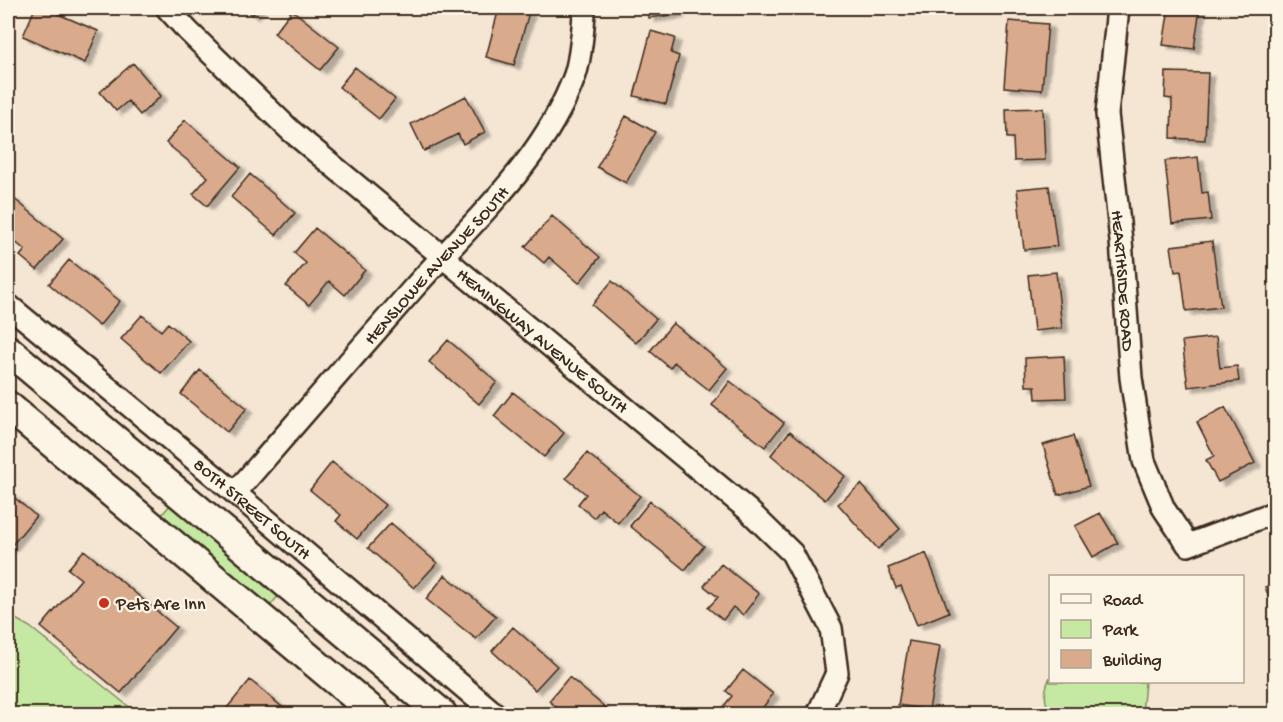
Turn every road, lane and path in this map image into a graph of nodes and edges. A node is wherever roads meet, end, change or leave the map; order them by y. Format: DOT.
graph roads {
  1 [pos="167,8"];
  2 [pos="584,8"];
  3 [pos="1118,8"];
  4 [pos="441,257"];
  5 [pos="8,305"];
  6 [pos="8,350"];
  7 [pos="8,406"];
  8 [pos="235,493"];
  9 [pos="1275,512"];
  10 [pos="376,714"];
  11 [pos="442,714"];
  12 [pos="495,714"];
  13 [pos="818,714"];
  1 -- 4 [label="street, HEMINGWAY AVENUE SOUTH"];
  2 -- 4 [label="street, HENSLOWE AVENUE SOUTH"];
  3 -- 9 [label="street, HEARTHSIDE ROAD"];
  4 -- 8 [label="street, HENSLOWE AVENUE SOUTH"];
  4 -- 13 [label="street, HEMINGWAY AVENUE SOUTH"];
  5 -- 8 [label="street, 80TH STREET SOUTH"];
  6 -- 11 [label="main road, 80TH STREET SOUTH"];
  7 -- 10 [label="main road"];
  8 -- 12 [label="street, 80TH STREET SOUTH"];
}
